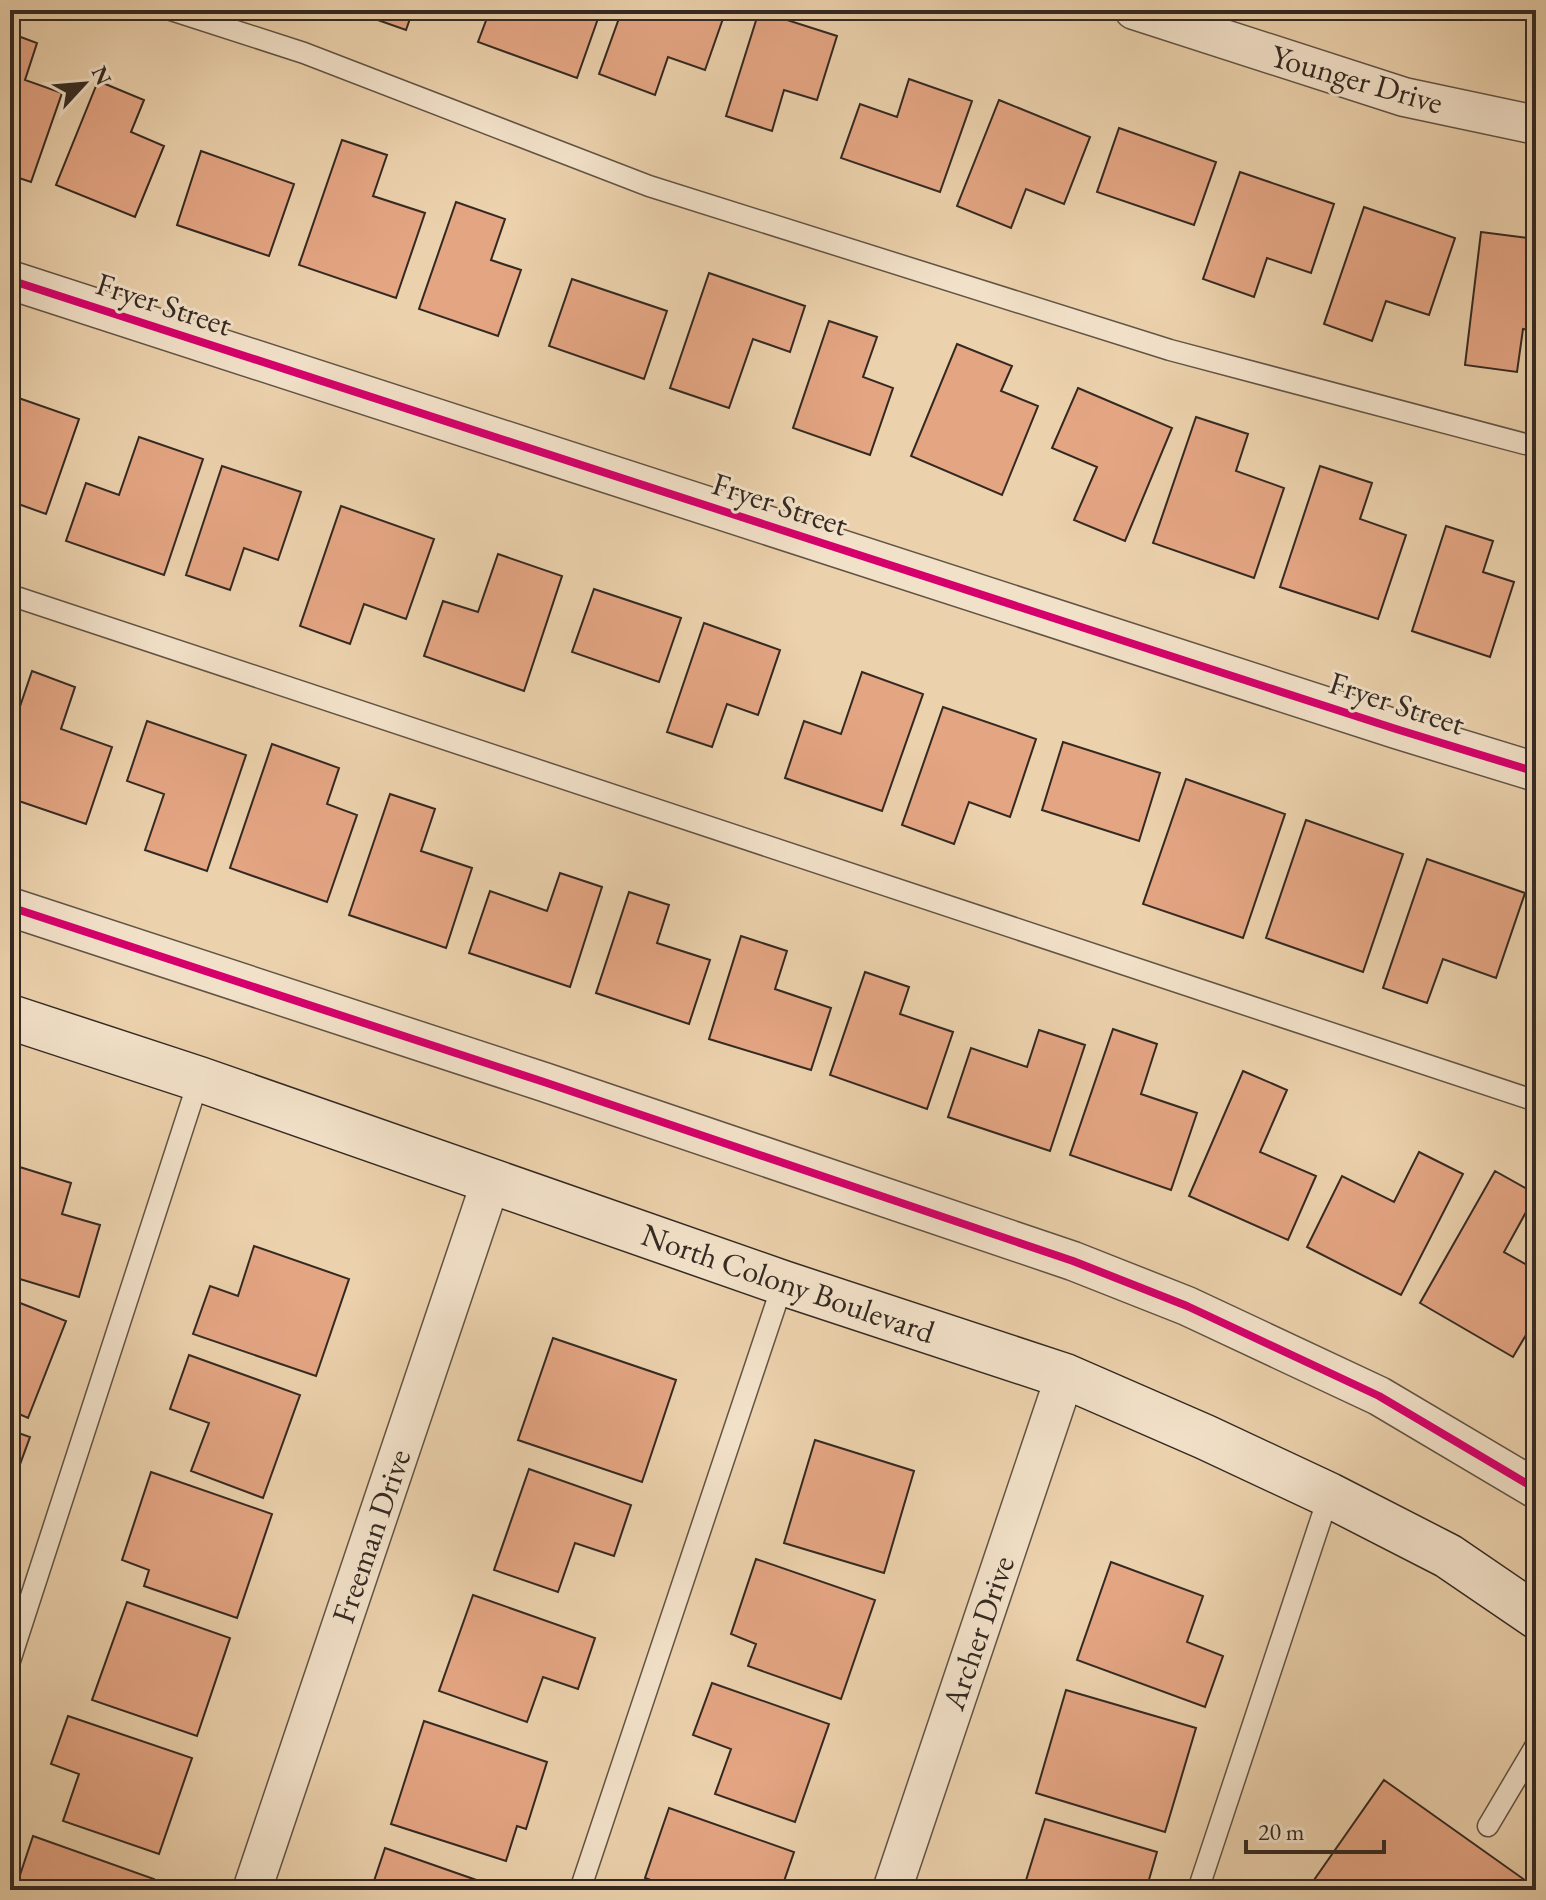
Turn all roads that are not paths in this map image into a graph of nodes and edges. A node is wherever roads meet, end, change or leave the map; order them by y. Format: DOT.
graph roads {
  1 [pos="171,10"];
  2 [pos="1134,10"];
  3 [pos="1536,125"];
  4 [pos="10,280"];
  5 [pos="1536,444"];
  6 [pos="10,595"];
  7 [pos="1536,772"];
  8 [pos="10,907"];
  9 [pos="10,1017"];
  10 [pos="199,1079"];
  11 [pos="1536,1101"];
  12 [pos="491,1181"];
  13 [pos="783,1283"];
  14 [pos="1065,1376"];
  15 [pos="1536,1489"];
  16 [pos="1329,1495"];
  17 [pos="1536,1616"];
  18 [pos="10,1661"];
  19 [pos="1536,1745"];
  20 [pos="1488,1826"];
  21 [pos="252,1890"];
  22 [pos="580,1890"];
  23 [pos="892,1890"];
  24 [pos="1198,1890"];
  1 -- 5 [label="lane"];
  2 -- 3 [label="street, Younger Drive"];
  4 -- 7 [label="street, Fryer Street"];
  6 -- 11 [label="lane"];
  8 -- 15 [label="street"];
  9 -- 10 [label="main road, North Colony Boulevard"];
  10 -- 12 [label="main road, North Colony Boulevard"];
  10 -- 18 [label="lane"];
  12 -- 13 [label="main road, North Colony Boulevard"];
  12 -- 21 [label="street, Freeman Drive"];
  13 -- 14 [label="main road, North Colony Boulevard"];
  13 -- 22 [label="lane"];
  14 -- 16 [label="main road, North Colony Boulevard"];
  14 -- 23 [label="street, Archer Drive"];
  16 -- 17 [label="main road, North Colony Boulevard"];
  16 -- 24 [label="lane"];
  19 -- 20 [label="lane"];
}
